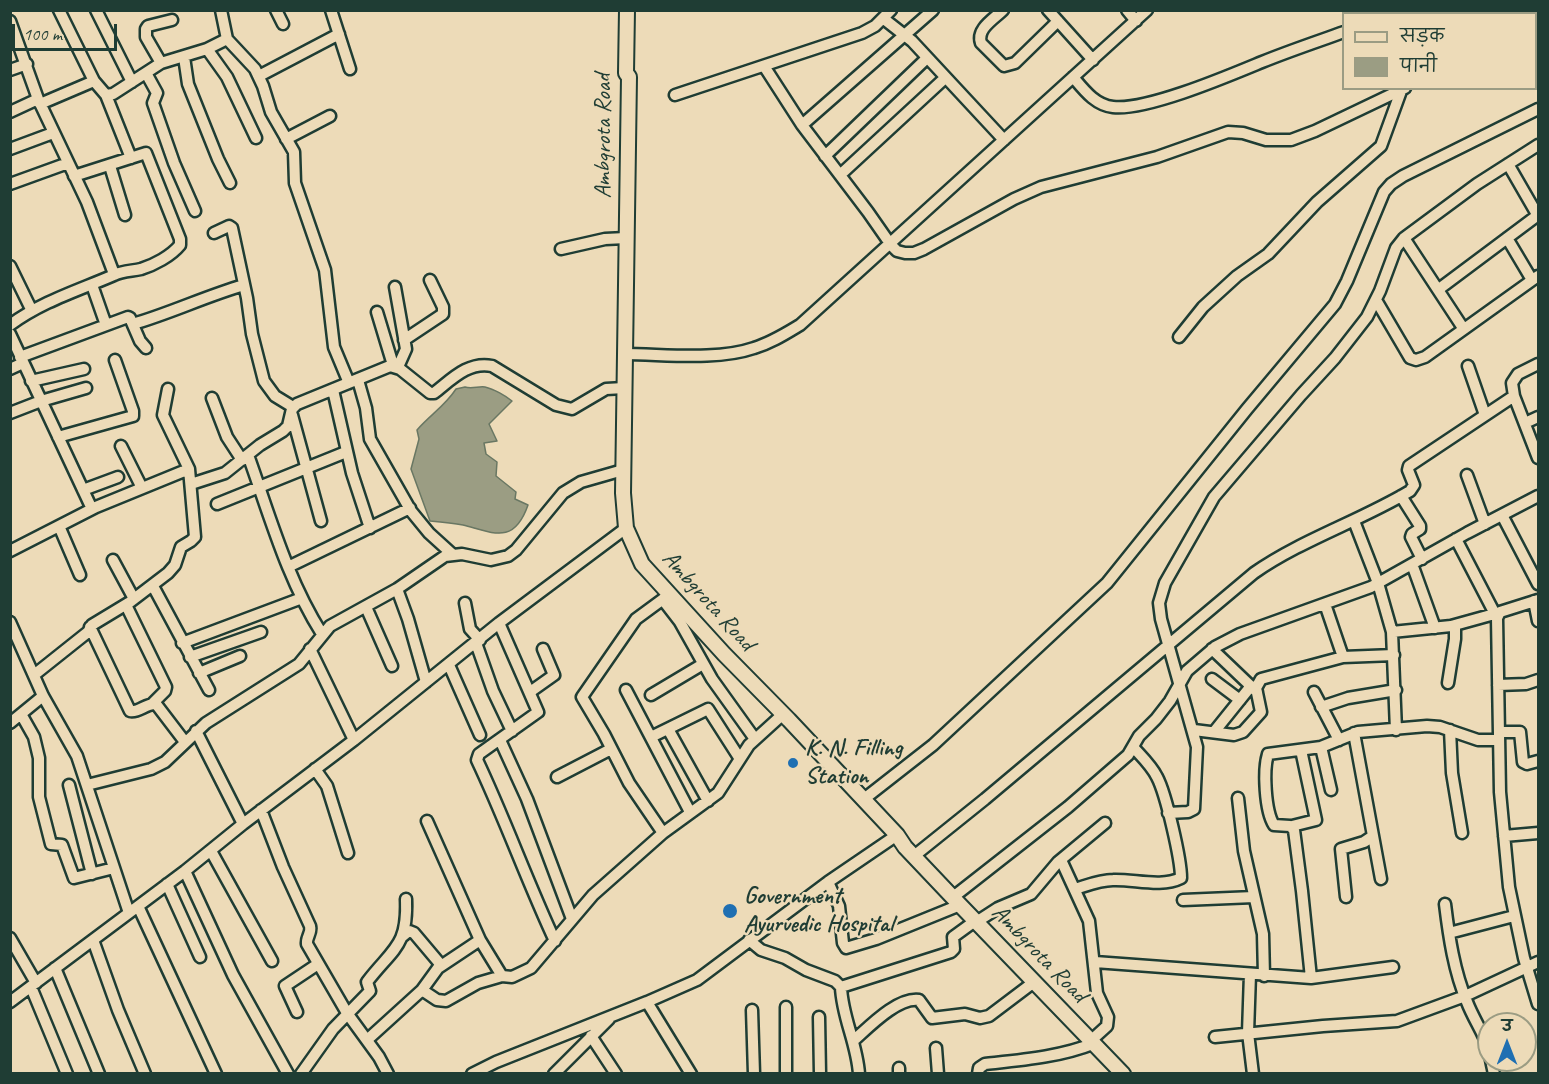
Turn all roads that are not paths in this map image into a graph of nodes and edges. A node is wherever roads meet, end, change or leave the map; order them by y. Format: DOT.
graph roads {
  1 [pos="59,10"];
  2 [pos="96,10"];
  3 [pos="221,10"];
  4 [pos="276,10"];
  5 [pos="331,10"];
  6 [pos="627,10"];
  7 [pos="634,10"];
  8 [pos="933,10"];
  9 [pos="1003,10"];
  10 [pos="1048,10"];
  11 [pos="1127,10"];
  12 [pos="1147,10"];
  13 [pos="887,15"];
  14 [pos="172,20"];
  15 [pos="10,21"];
  16 [pos="1058,21"];
  17 [pos="1136,21"];
  18 [pos="283,24"];
  19 [pos="1342,33"];
  20 [pos="13,34"];
  21 [pos="339,34"];
  22 [pos="906,35"];
  23 [pos="227,39"];
  24 [pos="207,49"];
  25 [pos="184,57"];
  26 [pos="927,57"];
  27 [pos="1093,60"];
  28 [pos="161,63"];
  29 [pos="27,64"];
  30 [pos="764,66"];
  31 [pos="350,69"];
  32 [pos="10,70"];
  33 [pos="146,73"];
  34 [pos="259,76"];
  35 [pos="629,77"];
  36 [pos="1073,77"];
  37 [pos="945,78"];
  38 [pos="94,81"];
  39 [pos="132,82"];
  40 [pos="1403,90"];
  41 [pos="106,95"];
  42 [pos="675,95"];
  43 [pos="39,102"];
  44 [pos="1539,110"];
  45 [pos="10,112"];
  46 [pos="330,116"];
  47 [pos="802,125"];
  48 [pos="53,133"];
  49 [pos="256,138"];
  50 [pos="286,139"];
  51 [pos="1004,140"];
  52 [pos="1539,145"];
  53 [pos="10,149"];
  54 [pos="825,156"];
  55 [pos="131,158"];
  56 [pos="68,163"];
  57 [pos="1508,164"];
  58 [pos="110,166"];
  59 [pos="840,175"];
  60 [pos="74,176"];
  61 [pos="230,183"];
  62 [pos="10,184"];
  63 [pos="195,211"];
  64 [pos="125,215"];
  65 [pos="1538,215"];
  66 [pos="214,233"];
  67 [pos="626,238"];
  68 [pos="1404,238"];
  69 [pos="1507,238"];
  70 [pos="891,245"];
  71 [pos="561,249"];
  72 [pos="10,266"];
  73 [pos="114,274"];
  74 [pos="1536,278"];
  75 [pos="430,280"];
  76 [pos="92,285"];
  77 [pos="244,285"];
  78 [pos="395,287"];
  79 [pos="1439,289"];
  80 [pos="1376,300"];
  81 [pos="32,309"];
  82 [pos="377,312"];
  83 [pos="133,324"];
  84 [pos="10,325"];
  85 [pos="106,325"];
  86 [pos="1463,328"];
  87 [pos="10,334"];
  88 [pos="1179,337"];
  89 [pos="404,340"];
  90 [pos="146,348"];
  91 [pos="624,354"];
  92 [pos="22,360"];
  93 [pos="115,360"];
  94 [pos="1539,364"];
  95 [pos="395,366"];
  96 [pos="1468,366"];
  97 [pos="10,369"];
  98 [pos="84,369"];
  99 [pos="31,381"];
  100 [pos="353,382"];
  101 [pos="86,388"];
  102 [pos="624,388"];
  103 [pos="168,389"];
  104 [pos="333,390"];
  105 [pos="1514,396"];
  106 [pos="212,398"];
  107 [pos="41,401"];
  108 [pos="292,410"];
  109 [pos="10,413"];
  110 [pos="1485,415"];
  111 [pos="1539,417"];
  112 [pos="1525,423"];
  113 [pos="58,437"];
  114 [pos="121,446"];
  115 [pos="346,452"];
  116 [pos="245,458"];
  117 [pos="1539,458"];
  118 [pos="306,468"];
  119 [pos="189,469"];
  120 [pos="623,470"];
  121 [pos="1467,475"];
  122 [pos="118,477"];
  123 [pos="191,484"];
  124 [pos="142,488"];
  125 [pos="260,488"];
  126 [pos="83,490"];
  127 [pos="1401,496"];
  128 [pos="1539,496"];
  129 [pos="216,504"];
  130 [pos="410,508"];
  131 [pos="92,509"];
  132 [pos="1502,515"];
  133 [pos="321,521"];
  134 [pos="1354,521"];
  135 [pos="1485,524"];
  136 [pos="59,526"];
  137 [pos="370,528"];
  138 [pos="626,528"];
  139 [pos="1456,539"];
  140 [pos="10,551"];
  141 [pos="451,553"];
  142 [pos="113,560"];
  143 [pos="642,560"];
  144 [pos="1417,561"];
  145 [pos="288,567"];
  146 [pos="80,575"];
  147 [pos="1378,583"];
  148 [pos="1539,584"];
  149 [pos="153,586"];
  150 [pos="397,590"];
  151 [pos="667,597"];
  152 [pos="302,598"];
  153 [pos="1536,601"];
  154 [pos="130,602"];
  155 [pos="465,603"];
  156 [pos="1325,604"];
  157 [pos="366,607"];
  158 [pos="1496,613"];
  159 [pos="1539,621"];
  160 [pos="10,622"];
  161 [pos="499,623"];
  162 [pos="1455,625"];
  163 [pos="90,627"];
  164 [pos="1435,628"];
  165 [pos="261,632"];
  166 [pos="1392,632"];
  167 [pos="322,634"];
  168 [pos="478,642"];
  169 [pos="182,643"];
  170 [pos="1168,646"];
  171 [pos="310,649"];
  172 [pos="543,649"];
  173 [pos="1212,649"];
  174 [pos="240,656"];
  175 [pos="1394,656"];
  176 [pos="190,657"];
  177 [pos="1343,657"];
  178 [pos="703,664"];
  179 [pos="449,665"];
  180 [pos="392,666"];
  181 [pos="199,673"];
  182 [pos="34,675"];
  183 [pos="1212,679"];
  184 [pos="1539,680"];
  185 [pos="426,682"];
  186 [pos="1180,683"];
  187 [pos="1448,683"];
  188 [pos="1498,685"];
  189 [pos="1254,689"];
  190 [pos="209,690"];
  191 [pos="626,690"];
  192 [pos="1396,690"];
  193 [pos="530,692"];
  194 [pos="1314,692"];
  195 [pos="651,695"];
  196 [pos="44,696"];
  197 [pos="1240,700"];
  198 [pos="153,703"];
  199 [pos="1322,707"];
  200 [pos="21,714"];
  201 [pos="784,716"];
  202 [pos="10,723"];
  203 [pos="668,729"];
  204 [pos="1194,730"];
  205 [pos="1396,730"];
  206 [pos="1450,730"];
  207 [pos="196,731"];
  208 [pos="512,731"];
  209 [pos="1214,732"];
  210 [pos="1354,733"];
  211 [pos="480,735"];
  212 [pos="1499,736"];
  213 [pos="651,737"];
  214 [pos="755,739"];
  215 [pos="354,740"];
  216 [pos="500,740"];
  217 [pos="1339,740"];
  218 [pos="185,742"];
  219 [pos="1133,747"];
  220 [pos="1321,747"];
  221 [pos="611,749"];
  222 [pos="1301,750"];
  223 [pos="740,759"];
  224 [pos="1539,761"];
  225 [pos="315,769"];
  226 [pos="557,777"];
  227 [pos="69,785"];
  228 [pos="87,785"];
  229 [pos="1331,790"];
  230 [pos="1238,798"];
  231 [pos="864,800"];
  232 [pos="708,801"];
  233 [pos="261,810"];
  234 [pos="690,813"];
  235 [pos="1168,813"];
  236 [pos="427,821"];
  237 [pos="1105,823"];
  238 [pos="243,824"];
  239 [pos="1292,826"];
  240 [pos="663,833"];
  241 [pos="1462,833"];
  242 [pos="1539,833"];
  243 [pos="1374,836"];
  244 [pos="1504,836"];
  245 [pos="900,837"];
  246 [pos="211,851"];
  247 [pos="919,852"];
  248 [pos="348,853"];
  249 [pos="1061,860"];
  250 [pos="114,868"];
  251 [pos="185,871"];
  252 [pos="92,874"];
  253 [pos="1381,879"];
  254 [pos="828,882"];
  255 [pos="167,884"];
  256 [pos="1075,889"];
  257 [pos="1254,897"];
  258 [pos="1346,897"];
  259 [pos="405,899"];
  260 [pos="959,900"];
  261 [pos="1183,900"];
  262 [pos="1445,904"];
  263 [pos="133,909"];
  264 [pos="1514,916"];
  265 [pos="572,919"];
  266 [pos="978,920"];
  267 [pos="1449,933"];
  268 [pos="403,936"];
  269 [pos="10,938"];
  270 [pos="93,940"];
  271 [pos="480,940"];
  272 [pos="749,940"];
  273 [pos="555,941"];
  274 [pos="200,957"];
  275 [pos="272,961"];
  276 [pos="1095,962"];
  277 [pos="1539,962"];
  278 [pos="318,964"];
  279 [pos="441,965"];
  280 [pos="1393,967"];
  281 [pos="1527,967"];
  282 [pos="55,968"];
  283 [pos="1250,974"];
  284 [pos="502,975"];
  285 [pos="1264,976"];
  286 [pos="1311,978"];
  287 [pos="1034,982"];
  288 [pos="33,985"];
  289 [pos="842,987"];
  290 [pos="422,990"];
  291 [pos="1465,996"];
  292 [pos="10,1002"];
  293 [pos="647,1002"];
  294 [pos="1539,1004"];
  295 [pos="786,1007"];
  296 [pos="752,1010"];
  297 [pos="297,1012"];
  298 [pos="347,1013"];
  299 [pos="613,1015"];
  300 [pos="819,1017"];
  301 [pos="1477,1019"];
  302 [pos="1248,1033"];
  303 [pos="591,1036"];
  304 [pos="1215,1037"];
  305 [pos="1095,1039"];
  306 [pos="367,1040"];
  307 [pos="853,1041"];
  308 [pos="936,1048"];
  309 [pos="485,1071"];
  310 [pos="67,1074"];
  311 [pos="99,1074"];
  312 [pos="145,1074"];
  313 [pos="216,1074"];
  314 [pos="288,1074"];
  315 [pos="301,1074"];
  316 [pos="388,1074"];
  317 [pos="472,1074"];
  318 [pos="554,1074"];
  319 [pos="616,1074"];
  320 [pos="691,1074"];
  321 [pos="753,1074"];
  322 [pos="786,1074"];
  323 [pos="820,1074"];
  324 [pos="859,1074"];
  325 [pos="938,1074"];
  326 [pos="978,1074"];
  327 [pos="1123,1074"];
  328 [pos="1133,1074"];
  329 [pos="1253,1074"];
  1 -- 38 [label="street"];
  2 -- 39 [label="street"];
  3 -- 23 [label="street"];
  4 -- 18 [label="street"];
  5 -- 21 [label="street"];
  6 -- 35 [label="main road, Ambgrota Road"];
  7 -- 35 [label="main road"];
  8 -- 22 [label="street"];
  9 -- 16 [label="street"];
  10 -- 16 [label="street"];
  11 -- 17 [label="street"];
  12 -- 17 [label="street"];
  13 -- 22 [label="street"];
  13 -- 30 [label="street"];
  14 -- 28 [label="street"];
  15 -- 20 [label="street"];
  16 -- 27 [label="street"];
  17 -- 27 [label="street"];
  19 -- 36 [label="street"];
  20 -- 29 [label="street"];
  21 -- 31 [label="street"];
  21 -- 34 [label="street"];
  22 -- 26 [label="street"];
  22 -- 47 [label="street"];
  23 -- 24 [label="street"];
  23 -- 34 [label="street"];
  24 -- 25 [label="street"];
  24 -- 49 [label="street"];
  25 -- 28 [label="street"];
  25 -- 61 [label="street"];
  26 -- 37 [label="street"];
  26 -- 54 [label="street"];
  27 -- 36 [label="street"];
  28 -- 33 [label="street"];
  29 -- 32 [label="street"];
  29 -- 43 [label="street"];
  30 -- 42 [label="street"];
  30 -- 47 [label="street"];
  33 -- 39 [label="street"];
  33 -- 63 [label="street"];
  34 -- 50 [label="street"];
  35 -- 67 [label="main road, Ambgrota Road"];
  36 -- 51 [label="street"];
  37 -- 51 [label="street"];
  37 -- 59 [label="street"];
  38 -- 41 [label="street"];
  38 -- 43 [label="street"];
  39 -- 41 [label="street"];
  40 -- 70 [label="street"];
  40 -- 88 [label="street"];
  41 -- 55 [label="street"];
  43 -- 45 [label="street"];
  43 -- 48 [label="street"];
  44 -- 231 [label="street"];
  46 -- 50 [label="street"];
  47 -- 54 [label="street"];
  48 -- 53 [label="street"];
  48 -- 56 [label="street"];
  50 -- 100 [label="street"];
  51 -- 70 [label="street"];
  52 -- 57 [label="street"];
  54 -- 59 [label="street"];
  55 -- 58 [label="street"];
  55 -- 73 [label="street"];
  56 -- 60 [label="street"];
  56 -- 62 [label="street"];
  57 -- 65 [label="street"];
  57 -- 68 [label="street"];
  58 -- 60 [label="street"];
  58 -- 64 [label="street"];
  59 -- 70 [label="street"];
  60 -- 73 [label="street"];
  65 -- 69 [label="street"];
  66 -- 77 [label="street"];
  67 -- 71 [label="street"];
  67 -- 91 [label="main road, Ambgrota Road"];
  68 -- 79 [label="street"];
  68 -- 80 [label="street"];
  69 -- 74 [label="street"];
  69 -- 79 [label="street"];
  70 -- 91 [label="street"];
  72 -- 81 [label="street"];
  73 -- 76 [label="street"];
  74 -- 86 [label="street"];
  75 -- 89 [label="street"];
  76 -- 81 [label="street"];
  76 -- 85 [label="street"];
  77 -- 83 [label="street"];
  77 -- 108 [label="street"];
  78 -- 89 [label="street"];
  79 -- 86 [label="street"];
  80 -- 86 [label="street"];
  80 -- 170 [label="street"];
  81 -- 84 [label="street"];
  82 -- 95 [label="street"];
  83 -- 85 [label="street"];
  83 -- 90 [label="street"];
  85 -- 92 [label="street"];
  87 -- 92 [label="street"];
  89 -- 95 [label="street"];
  91 -- 102 [label="main road, Ambgrota Road"];
  92 -- 97 [label="street"];
  92 -- 99 [label="street"];
  93 -- 113 [label="street"];
  94 -- 105 [label="street"];
  95 -- 100 [label="street"];
  95 -- 102 [label="street"];
  96 -- 110 [label="street"];
  98 -- 99 [label="street"];
  99 -- 107 [label="street"];
  100 -- 104 [label="street"];
  100 -- 130 [label="street"];
  101 -- 107 [label="street"];
  102 -- 120 [label="main road, Ambgrota Road"];
  103 -- 119 [label="street"];
  104 -- 108 [label="street"];
  104 -- 115 [label="street"];
  105 -- 110 [label="street"];
  105 -- 112 [label="street"];
  106 -- 116 [label="street"];
  107 -- 109 [label="street"];
  107 -- 113 [label="street"];
  108 -- 116 [label="street"];
  108 -- 118 [label="street"];
  110 -- 127 [label="street"];
  111 -- 112 [label="street"];
  112 -- 117 [label="street"];
  113 -- 126 [label="street"];
  114 -- 124 [label="street"];
  115 -- 118 [label="street"];
  115 -- 137 [label="street"];
  116 -- 123 [label="street"];
  116 -- 125 [label="street"];
  118 -- 125 [label="street"];
  118 -- 133 [label="street"];
  119 -- 123 [label="street"];
  119 -- 124 [label="street"];
  120 -- 138 [label="main road, Ambgrota Road"];
  120 -- 141 [label="street"];
  121 -- 135 [label="street"];
  122 -- 126 [label="street"];
  123 -- 149 [label="street"];
  124 -- 131 [label="street"];
  125 -- 129 [label="street"];
  125 -- 145 [label="street"];
  126 -- 131 [label="street"];
  127 -- 134 [label="street"];
  127 -- 144 [label="street"];
  128 -- 132 [label="street"];
  130 -- 137 [label="street"];
  130 -- 141 [label="street"];
  131 -- 136 [label="street"];
  132 -- 135 [label="street"];
  132 -- 148 [label="street"];
  134 -- 147 [label="street"];
  134 -- 170 [label="street"];
  135 -- 139 [label="street"];
  136 -- 140 [label="street"];
  136 -- 146 [label="street"];
  137 -- 145 [label="street"];
  138 -- 143 [label="main road, Ambgrota Road"];
  138 -- 161 [label="street"];
  139 -- 144 [label="street"];
  139 -- 158 [label="street"];
  141 -- 150 [label="street"];
  142 -- 154 [label="street"];
  143 -- 151 [label="main road, Ambgrota Road"];
  143 -- 201 [label="main road"];
  144 -- 147 [label="street"];
  144 -- 164 [label="street"];
  145 -- 152 [label="street"];
  147 -- 156 [label="street"];
  147 -- 166 [label="street"];
  149 -- 154 [label="street"];
  149 -- 169 [label="street"];
  150 -- 157 [label="street"];
  150 -- 185 [label="street"];
  151 -- 178 [label="street"];
  151 -- 201 [label="main road, Ambgrota Road"];
  151 -- 221 [label="street"];
  152 -- 167 [label="street"];
  152 -- 169 [label="street"];
  153 -- 158 [label="street"];
  153 -- 159 [label="street"];
  154 -- 163 [label="street"];
  154 -- 198 [label="street"];
  155 -- 168 [label="street"];
  156 -- 173 [label="street"];
  156 -- 177 [label="street"];
  157 -- 167 [label="street"];
  157 -- 180 [label="street"];
  158 -- 162 [label="street"];
  158 -- 188 [label="street"];
  160 -- 182 [label="street"];
  161 -- 168 [label="street"];
  161 -- 193 [label="street"];
  162 -- 164 [label="street"];
  162 -- 187 [label="street"];
  163 -- 182 [label="street"];
  163 -- 198 [label="street"];
  164 -- 166 [label="street"];
  165 -- 176 [label="street"];
  166 -- 175 [label="street"];
  167 -- 171 [label="street"];
  168 -- 179 [label="street"];
  168 -- 208 [label="street"];
  169 -- 176 [label="street"];
  170 -- 186 [label="street"];
  170 -- 247 [label="street"];
  171 -- 207 [label="street"];
  171 -- 215 [label="street"];
  172 -- 193 [label="street"];
  173 -- 186 [label="street"];
  173 -- 189 [label="street"];
  174 -- 181 [label="street"];
  175 -- 177 [label="street"];
  175 -- 192 [label="street"];
  176 -- 181 [label="street"];
  177 -- 189 [label="street"];
  178 -- 195 [label="street"];
  178 -- 214 [label="street"];
  179 -- 185 [label="street"];
  179 -- 211 [label="street"];
  181 -- 190 [label="street"];
  182 -- 196 [label="street"];
  183 -- 197 [label="street"];
  184 -- 188 [label="street"];
  185 -- 215 [label="street"];
  186 -- 204 [label="street"];
  186 -- 219 [label="street"];
  188 -- 212 [label="street"];
  189 -- 197 [label="street"];
  189 -- 209 [label="street"];
  191 -- 213 [label="street"];
  192 -- 199 [label="street"];
  192 -- 205 [label="street"];
  193 -- 208 [label="street"];
  194 -- 199 [label="street"];
  196 -- 200 [label="street"];
  196 -- 228 [label="street"];
  197 -- 209 [label="street"];
  198 -- 218 [label="street"];
  199 -- 217 [label="street"];
  200 -- 202 [label="street"];
  200 -- 252 [label="street"];
  201 -- 214 [label="street"];
  201 -- 231 [label="main road, Ambgrota Road"];
  203 -- 213 [label="street"];
  203 -- 223 [label="street"];
  203 -- 232 [label="street"];
  204 -- 209 [label="street"];
  204 -- 235 [label="street"];
  205 -- 206 [label="street"];
  205 -- 210 [label="street"];
  206 -- 212 [label="street"];
  206 -- 241 [label="street"];
  207 -- 218 [label="street"];
  207 -- 238 [label="street"];
  208 -- 216 [label="street"];
  210 -- 217 [label="street"];
  210 -- 243 [label="street"];
  212 -- 224 [label="street"];
  212 -- 244 [label="street"];
  213 -- 234 [label="street"];
  214 -- 223 [label="street"];
  215 -- 225 [label="street"];
  216 -- 265 [label="street"];
  216 -- 273 [label="street"];
  217 -- 220 [label="street"];
  218 -- 228 [label="street"];
  219 -- 235 [label="street"];
  219 -- 260 [label="street"];
  220 -- 222 [label="street"];
  220 -- 229 [label="street"];
  221 -- 226 [label="street"];
  221 -- 240 [label="street"];
  222 -- 239 [label="street"];
  222 -- 239 [label="street"];
  223 -- 232 [label="street"];
  225 -- 233 [label="street"];
  225 -- 248 [label="street"];
  227 -- 252 [label="street"];
  228 -- 250 [label="street"];
  230 -- 257 [label="street"];
  231 -- 245 [label="main road, Ambgrota Road"];
  232 -- 234 [label="street"];
  233 -- 238 [label="street"];
  233 -- 278 [label="street"];
  234 -- 240 [label="street"];
  235 -- 256 [label="street"];
  236 -- 271 [label="street"];
  237 -- 249 [label="street"];
  238 -- 246 [label="street"];
  239 -- 286 [label="street"];
  240 -- 265 [label="street"];
  242 -- 244 [label="street"];
  243 -- 253 [label="street"];
  243 -- 258 [label="street"];
  244 -- 264 [label="street"];
  245 -- 247 [label="main road"];
  245 -- 254 [label="street"];
  245 -- 260 [label="main road, Ambgrota Road"];
  246 -- 251 [label="street"];
  246 -- 275 [label="street"];
  247 -- 260 [label="main road"];
  249 -- 256 [label="street"];
  249 -- 266 [label="street"];
  250 -- 252 [label="street"];
  250 -- 263 [label="street"];
  251 -- 255 [label="street"];
  251 -- 314 [label="street"];
  254 -- 260 [label="street"];
  254 -- 272 [label="street"];
  255 -- 263 [label="street"];
  255 -- 274 [label="street"];
  256 -- 276 [label="street"];
  257 -- 261 [label="street"];
  257 -- 285 [label="street"];
  259 -- 268 [label="street"];
  260 -- 266 [label="main road, Ambgrota Road"];
  262 -- 267 [label="street"];
  263 -- 270 [label="street"];
  263 -- 313 [label="street"];
  264 -- 267 [label="street"];
  264 -- 281 [label="street"];
  265 -- 273 [label="street"];
  266 -- 287 [label="main road, Ambgrota Road"];
  266 -- 289 [label="street"];
  266 -- 305 [label="main road"];
  267 -- 291 [label="street"];
  268 -- 279 [label="street"];
  268 -- 298 [label="street"];
  269 -- 288 [label="street"];
  270 -- 282 [label="street"];
  270 -- 312 [label="street"];
  271 -- 279 [label="street"];
  271 -- 284 [label="street"];
  272 -- 289 [label="street"];
  272 -- 293 [label="street"];
  273 -- 284 [label="street"];
  276 -- 283 [label="street"];
  276 -- 305 [label="street"];
  277 -- 281 [label="street"];
  278 -- 297 [label="street"];
  278 -- 298 [label="street"];
  279 -- 290 [label="street"];
  280 -- 286 [label="street"];
  281 -- 291 [label="street"];
  281 -- 294 [label="street"];
  282 -- 288 [label="street"];
  282 -- 311 [label="street"];
  283 -- 285 [label="street"];
  283 -- 302 [label="street"];
  284 -- 290 [label="street"];
  285 -- 286 [label="street"];
  287 -- 305 [label="main road, Ambgrota Road"];
  287 -- 307 [label="street"];
  288 -- 292 [label="street"];
  288 -- 310 [label="street"];
  289 -- 307 [label="street"];
  290 -- 306 [label="street"];
  291 -- 301 [label="street"];
  291 -- 302 [label="street"];
  293 -- 299 [label="street"];
  293 -- 320 [label="street"];
  295 -- 322 [label="street"];
  296 -- 321 [label="street"];
  298 -- 306 [label="street"];
  298 -- 315 [label="street"];
  299 -- 303 [label="street"];
  299 -- 309 [label="street"];
  300 -- 323 [label="street"];
  302 -- 304 [label="street"];
  302 -- 329 [label="street"];
  303 -- 318 [label="street"];
  303 -- 319 [label="street"];
  305 -- 326 [label="street"];
  305 -- 327 [label="main road, Ambgrota Road"];
  305 -- 328 [label="main road"];
  306 -- 316 [label="street"];
  307 -- 324 [label="street"];
  308 -- 325 [label="street"];
  309 -- 317 [label="street"];
}
